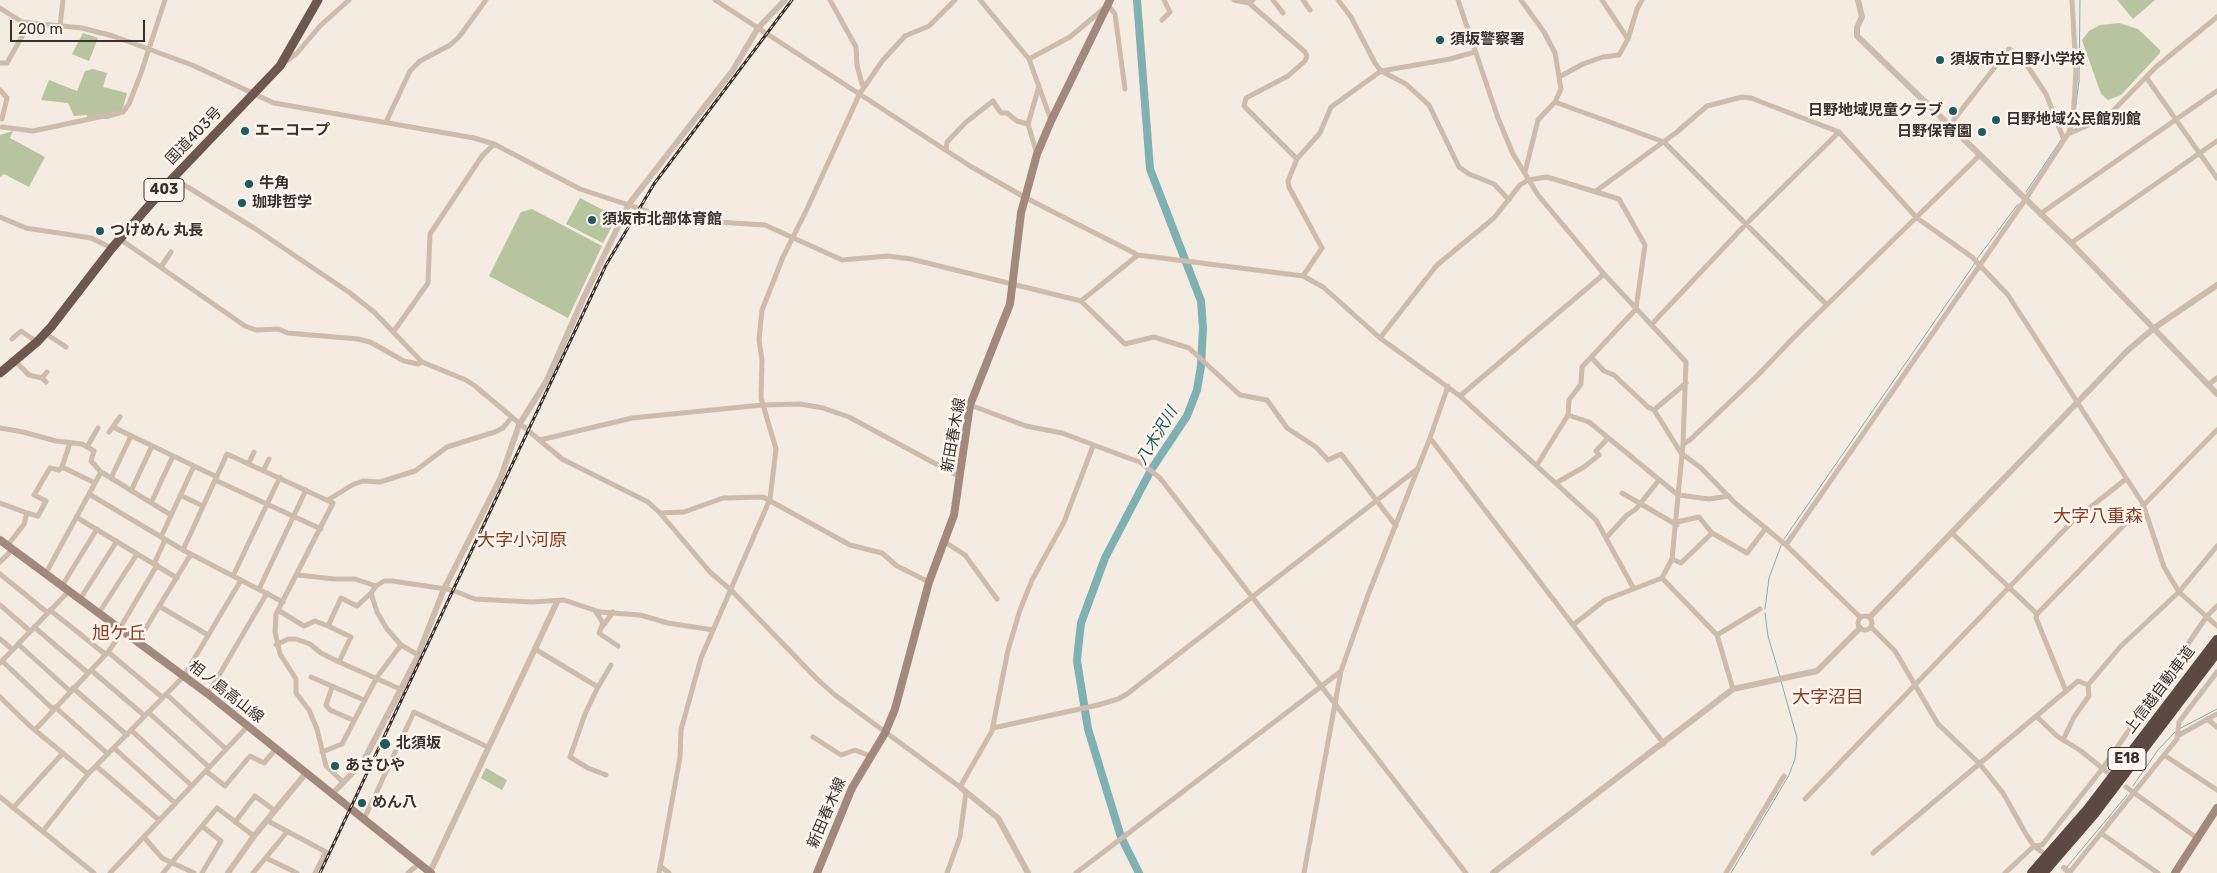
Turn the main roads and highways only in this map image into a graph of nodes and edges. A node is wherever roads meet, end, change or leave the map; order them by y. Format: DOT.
graph roads {
  1 [pos="318,0"];
  2 [pos="1109,2"];
  3 [pos="0,373"];
  4 [pos="0,540"];
  5 [pos="2217,640"];
  6 [pos="2217,652"];
  7 [pos="2217,808"];
  8 [pos="430,873"];
  9 [pos="817,873"];
  10 [pos="2032,873"];
  11 [pos="2043,873"];
  12 [pos="2175,873"];
  1 -- 3 [label="highway, 国道403号 / 403"];
  2 -- 9 [label="main road, 新田春木線"];
  4 -- 8 [label="main road, 相ノ島高山線"];
  5 -- 10 [label="highway, 上信越自動車道 / E18"];
  6 -- 11 [label="highway, 上信越自動車道 / E18"];
  7 -- 12 [label="main road"];
}
